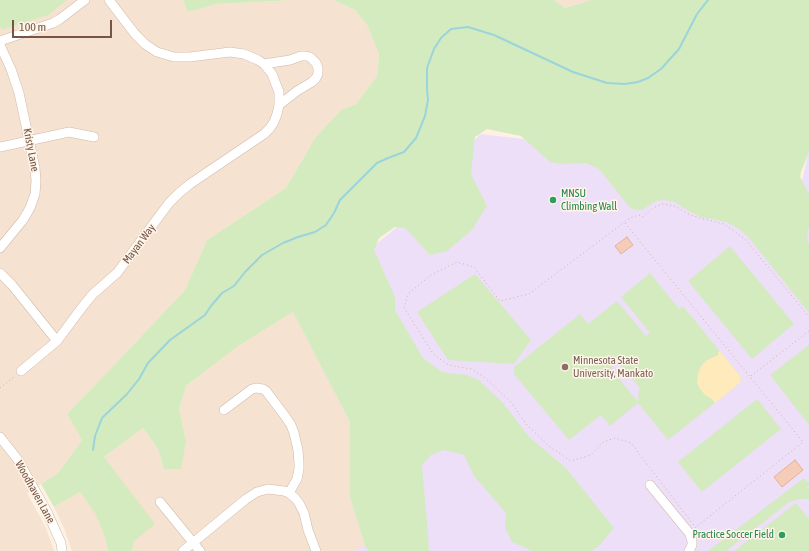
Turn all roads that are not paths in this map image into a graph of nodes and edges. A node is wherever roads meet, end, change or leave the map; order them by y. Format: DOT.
graph roads {
  1 [pos="85,0"];
  2 [pos="109,0"];
  3 [pos="0,41"];
  4 [pos="0,44"];
  5 [pos="264,64"];
  6 [pos="279,105"];
  7 [pos="94,137"];
  8 [pos="30,141"];
  9 [pos="0,148"];
  10 [pos="0,248"];
  11 [pos="0,273"];
  12 [pos="57,341"];
  13 [pos="21,371"];
  14 [pos="224,410"];
  15 [pos="0,437"];
  16 [pos="650,485"];
  17 [pos="289,493"];
  18 [pos="160,502"];
  19 [pos="193,542"];
  20 [pos="62,551"];
  21 [pos="183,551"];
  22 [pos="200,551"];
  23 [pos="316,551"];
  24 [pos="688,551"];
  1 -- 3 [label="street"];
  2 -- 5 [label="street, Mayan Way"];
  4 -- 8 [label="street, Kristy Lane"];
  5 -- 6 [label="street, Mayan Way"];
  5 -- 6 [label="street"];
  6 -- 12 [label="street, Mayan Way"];
  7 -- 8 [label="street"];
  8 -- 9 [label="street"];
  8 -- 10 [label="street, Kristy Lane"];
  11 -- 12 [label="street"];
  12 -- 13 [label="street, Mayan Way"];
  14 -- 17 [label="street"];
  15 -- 20 [label="street, Woodhaven Lane"];
  16 -- 24 [label="street"];
  17 -- 19 [label="street"];
  17 -- 23 [label="street"];
  18 -- 19 [label="street"];
  19 -- 21 [label="street"];
  19 -- 22 [label="street"];
}
